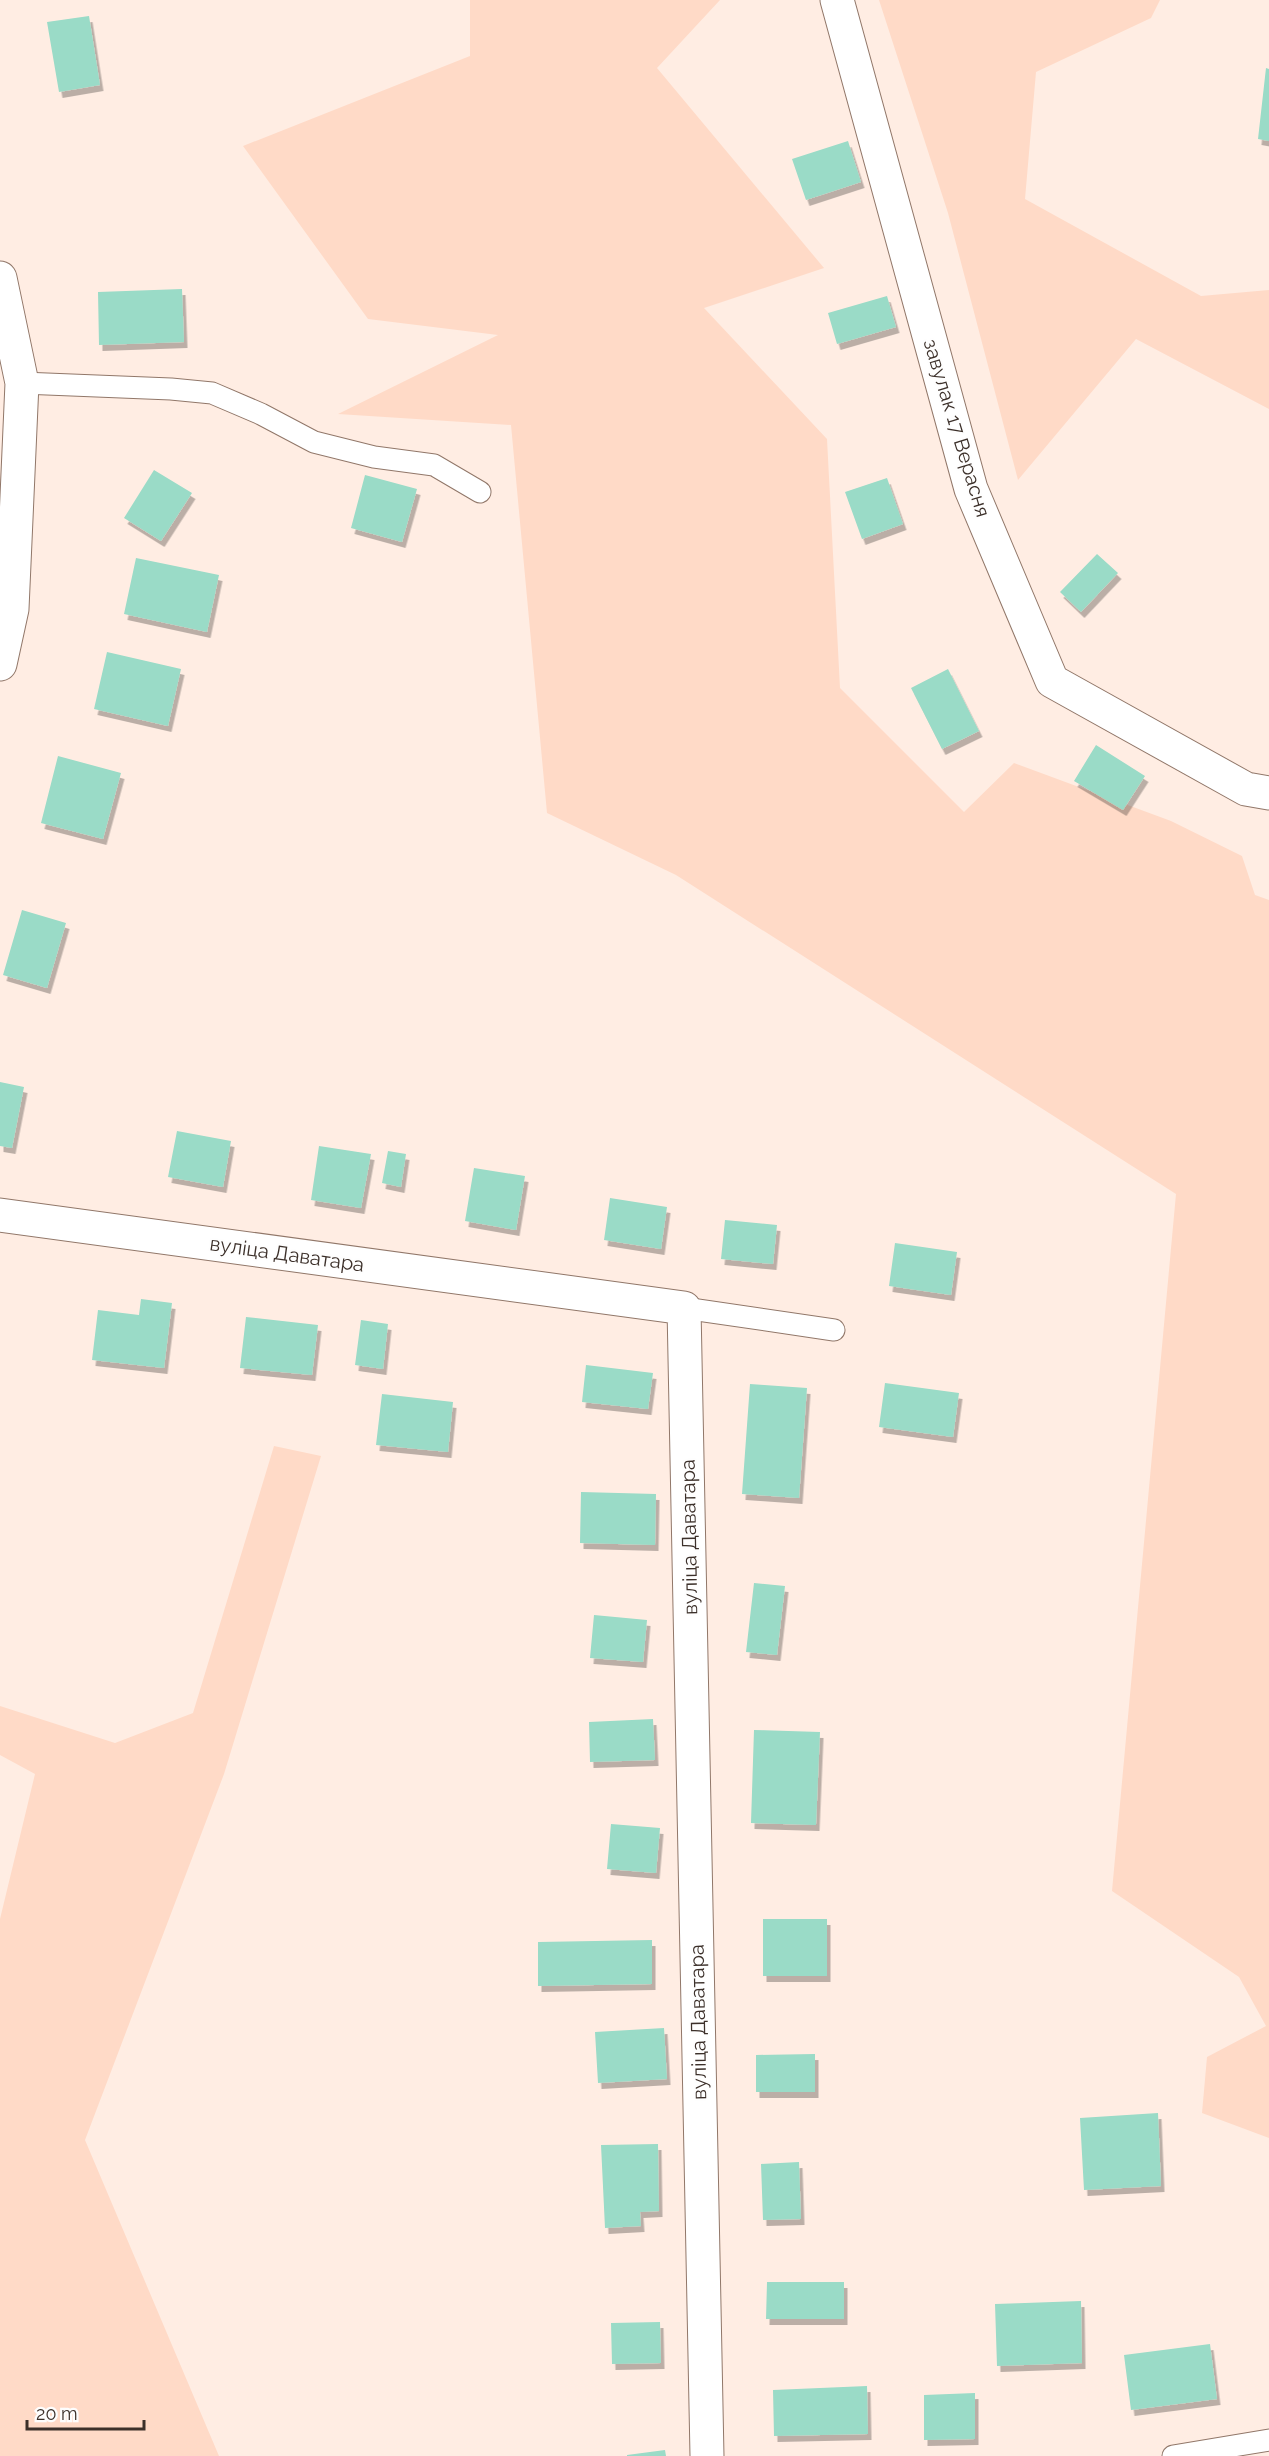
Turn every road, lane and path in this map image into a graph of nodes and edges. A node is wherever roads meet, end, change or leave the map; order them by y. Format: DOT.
graph roads {
  1 [pos="837,0"];
  2 [pos="0,278"];
  3 [pos="22,383"];
  4 [pos="480,492"];
  5 [pos="0,664"];
  6 [pos="1269,793"];
  7 [pos="0,1215"];
  8 [pos="684,1308"];
  9 [pos="834,1330"];
  10 [pos="1269,2440"];
  11 [pos="707,2456"];
  12 [pos="1173,2456"];
  1 -- 6 [label="street, завулак 17 Верасня"];
  2 -- 3 [label="street"];
  3 -- 4 [label="lane"];
  3 -- 5 [label="street"];
  7 -- 8 [label="street, вуліца Даватара"];
  8 -- 9 [label="lane"];
  8 -- 11 [label="street, вуліца Даватара"];
  10 -- 12 [label="lane"];
}
